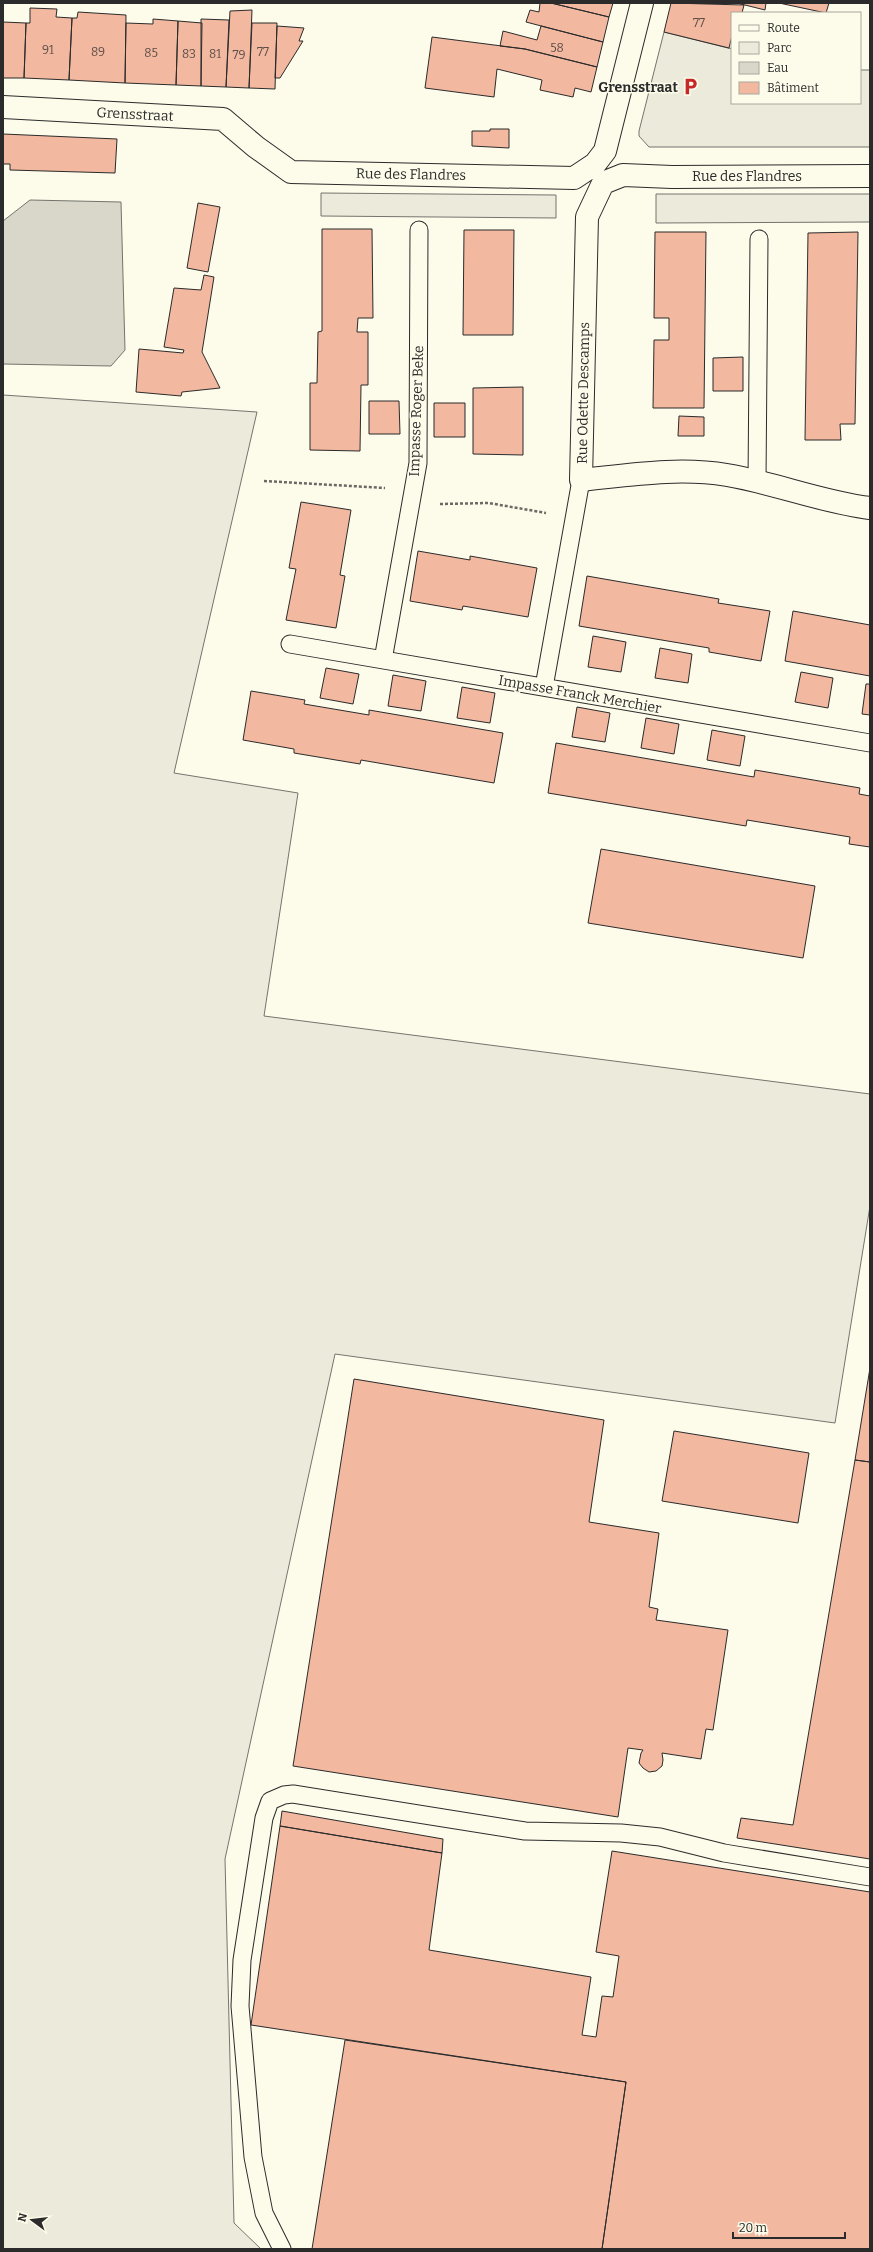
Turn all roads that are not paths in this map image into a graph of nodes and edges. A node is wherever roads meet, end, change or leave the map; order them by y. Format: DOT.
graph roads {
  1 [pos="642,3"];
  2 [pos="3,107"];
  3 [pos="256,147"];
  4 [pos="589,176"];
  5 [pos="870,176"];
  6 [pos="419,230"];
  7 [pos="759,239"];
  8 [pos="581,480"];
  9 [pos="758,483"];
  10 [pos="870,508"];
  11 [pos="290,644"];
  12 [pos="383,660"];
  13 [pos="544,687"];
  14 [pos="870,743"];
  15 [pos="870,1877"];
  16 [pos="282,2249"];
  1 -- 4 [label="street, Rue Odette Descamps"];
  2 -- 3 [label="street, Grensstraat"];
  3 -- 4 [label="street, Rue des Flandres"];
  4 -- 5 [label="street, Rue des Flandres"];
  4 -- 8 [label="street, Rue Odette Descamps"];
  6 -- 12 [label="lane, Impasse Roger Beke"];
  7 -- 9 [label="lane"];
  8 -- 9 [label="street, Rue Odette Descamps"];
  8 -- 13 [label="lane"];
  9 -- 10 [label="street, Rue Odette Descamps"];
  11 -- 12 [label="lane, Impasse Franck Merchier"];
  12 -- 13 [label="lane, Impasse Franck Merchier"];
  13 -- 14 [label="lane, Impasse Franck Merchier"];
  15 -- 16 [label="lane"];
}
